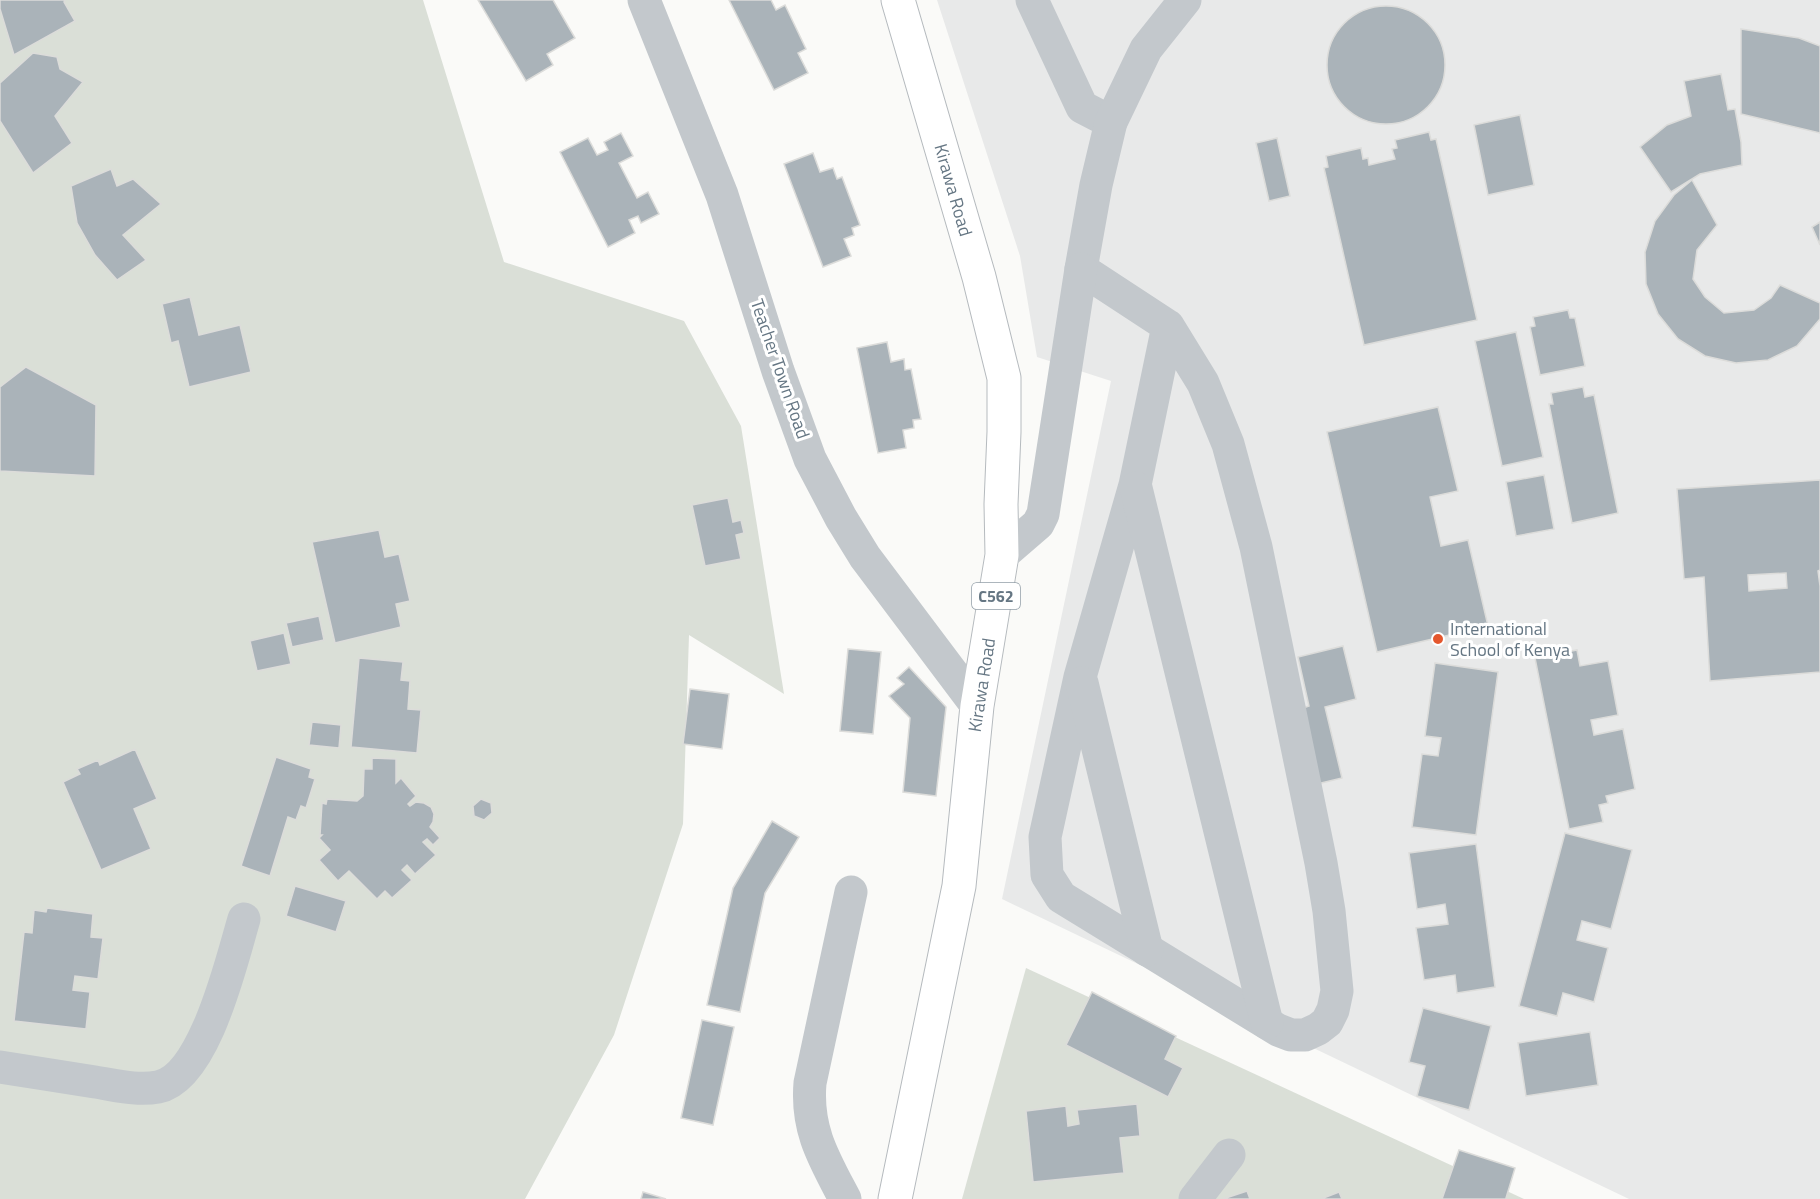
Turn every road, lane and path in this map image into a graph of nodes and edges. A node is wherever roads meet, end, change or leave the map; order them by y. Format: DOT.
graph roads {
  1 [pos="644,0"];
  2 [pos="898,0"];
  3 [pos="1032,0"];
  4 [pos="1185,0"];
  5 [pos="1111,122"];
  6 [pos="1081,269"];
  7 [pos="1168,327"];
  8 [pos="1135,485"];
  9 [pos="1002,555"];
  10 [pos="1080,677"];
  11 [pos="977,706"];
  12 [pos="851,892"];
  13 [pos="244,919"];
  14 [pos="1147,950"];
  15 [pos="1267,1023"];
  16 [pos="0,1066"];
  17 [pos="1229,1155"];
  18 [pos="845,1199"];
  19 [pos="895,1199"];
  20 [pos="1195,1199"];
  1 -- 11 [label="street, Teacher Town Road"];
  2 -- 9 [label="main road, Kirawa Road / C562"];
  3 -- 5 [label="street"];
  4 -- 5 [label="street"];
  5 -- 6 [label="street"];
  6 -- 7 [label="street"];
  6 -- 9 [label="street"];
  7 -- 8 [label="street"];
  7 -- 15 [label="street"];
  8 -- 10 [label="street"];
  8 -- 15 [label="street"];
  9 -- 11 [label="main road, Kirawa Road / C562"];
  10 -- 14 [label="street"];
  10 -- 14 [label="street"];
  11 -- 19 [label="main road, Kirawa Road / C562"];
  12 -- 18 [label="street"];
  13 -- 16 [label="street"];
  14 -- 15 [label="street"];
  17 -- 20 [label="street"];
}
